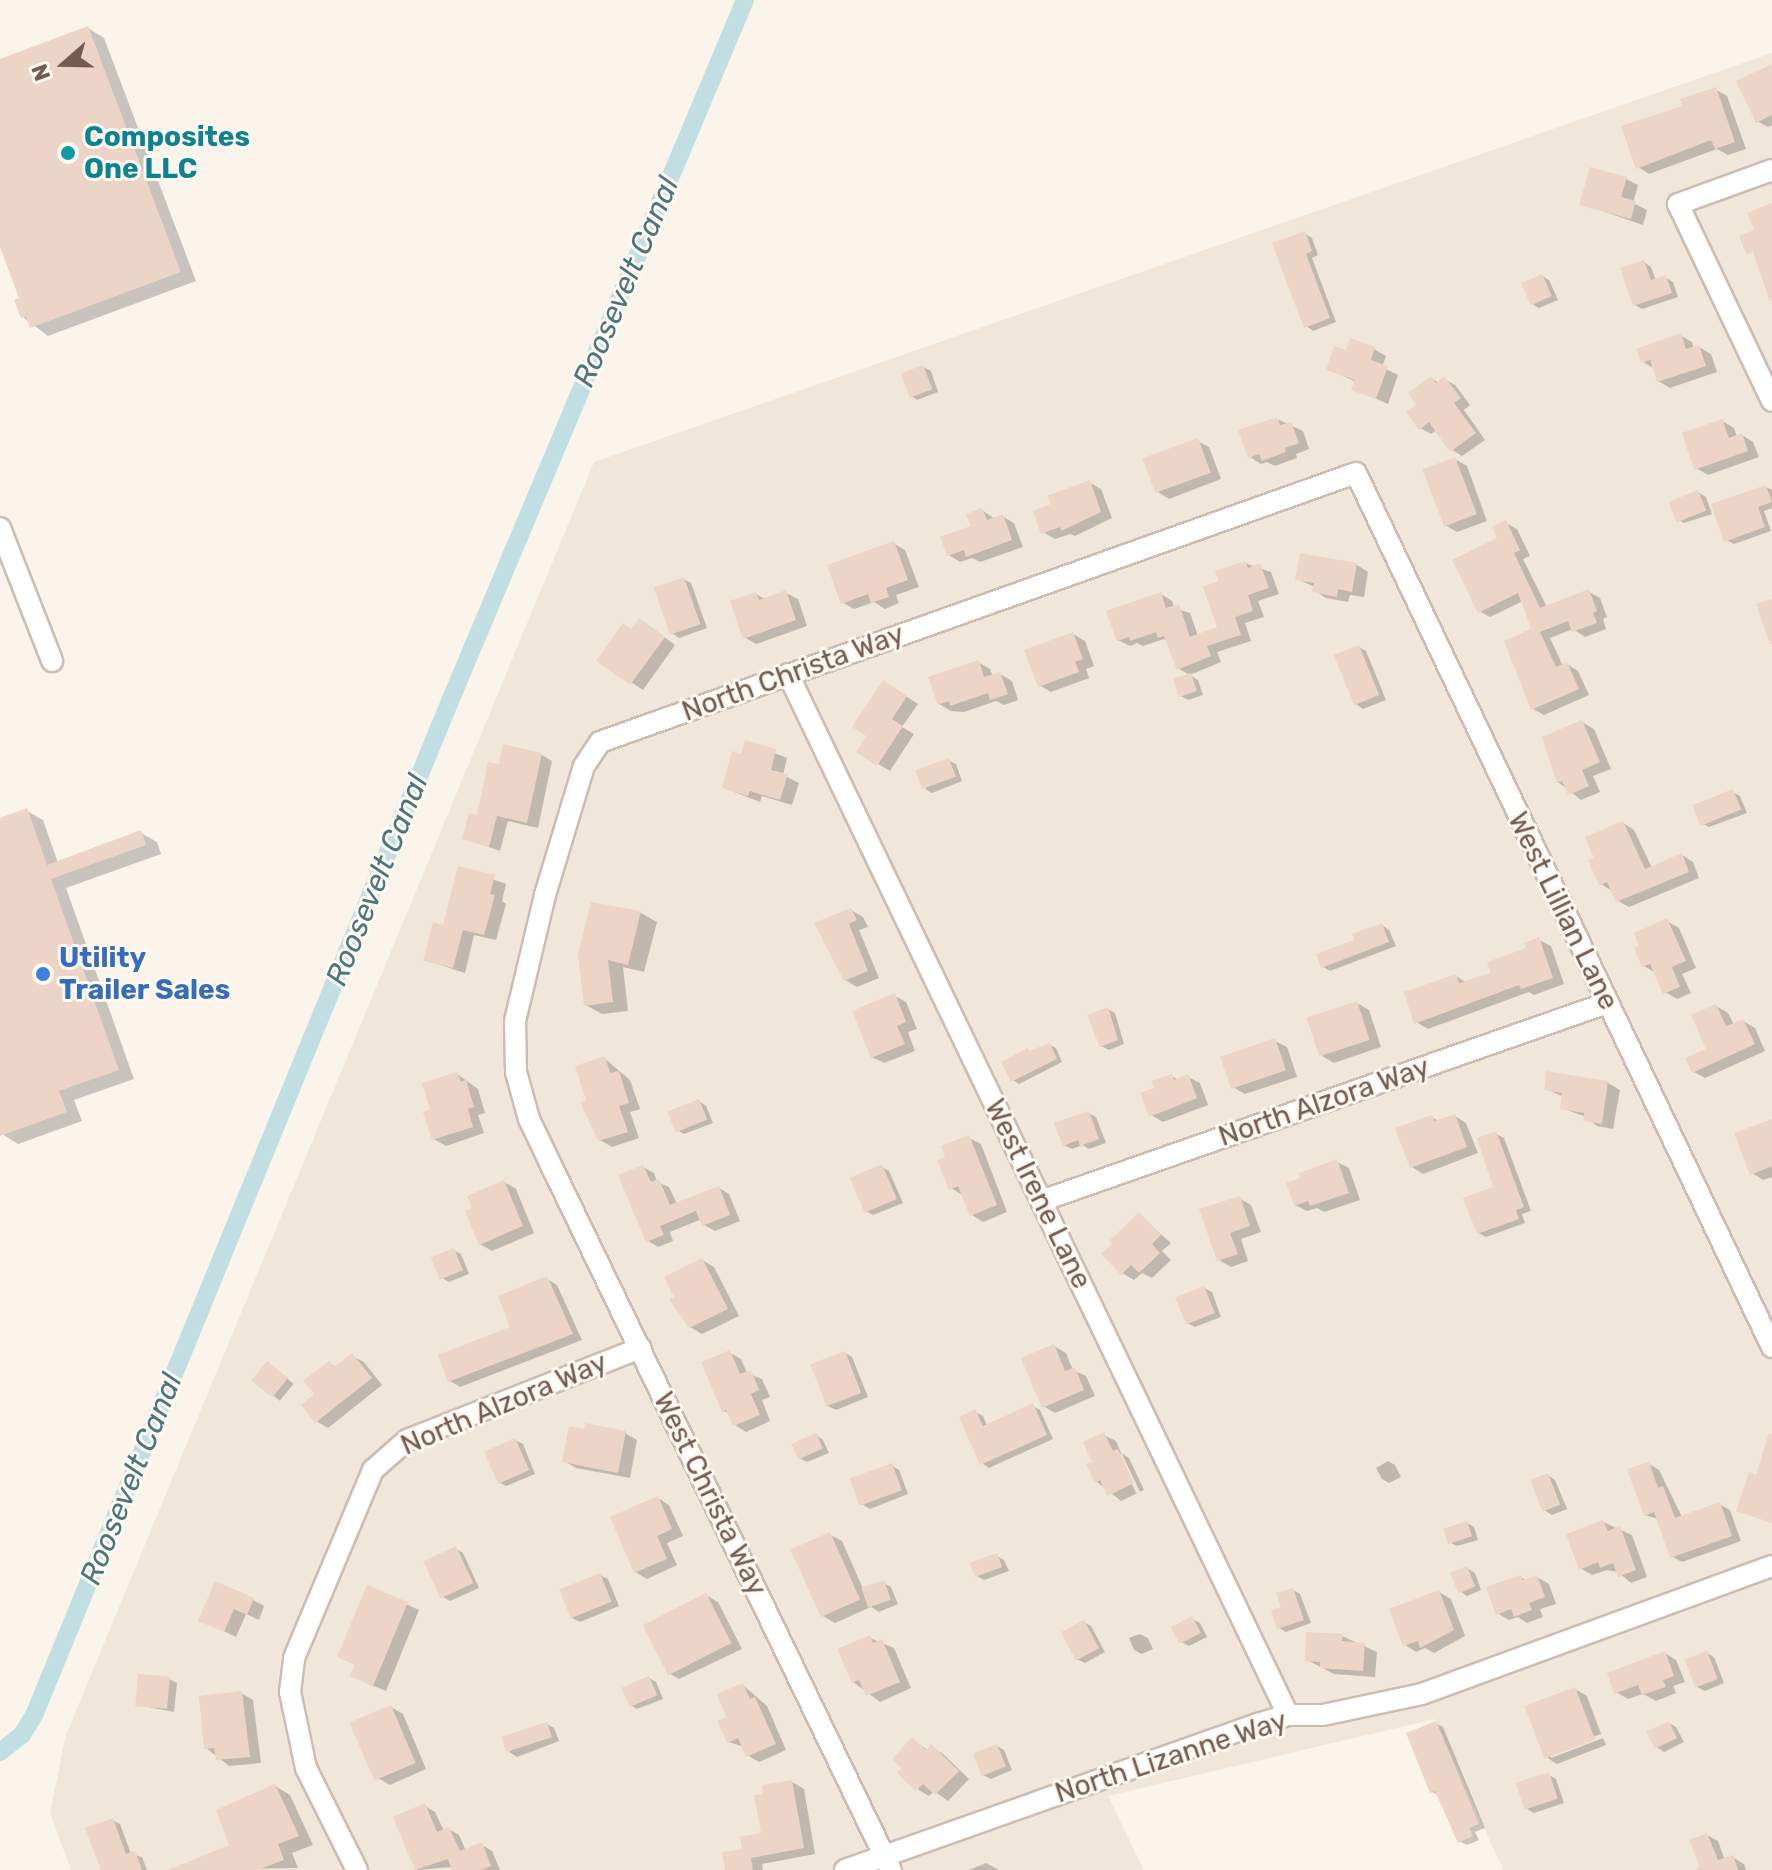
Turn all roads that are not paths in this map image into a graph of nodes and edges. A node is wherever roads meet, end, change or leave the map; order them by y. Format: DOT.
graph roads {
  1 [pos="1772,170"];
  2 [pos="1772,401"];
  3 [pos="1356,473"];
  4 [pos="0,528"];
  5 [pos="52,661"];
  6 [pos="788,674"];
  7 [pos="1607,1003"];
  8 [pos="529,1119"];
  9 [pos="1041,1201"];
  10 [pos="1772,1347"];
  11 [pos="640,1348"];
  12 [pos="1772,1566"];
  13 [pos="1288,1715"];
  14 [pos="887,1863"];
  15 [pos="357,1870"];
  16 [pos="845,1870"];
  1 -- 2 [label="street"];
  3 -- 6 [label="street, North Christa Way"];
  3 -- 7 [label="street, West Lillian Lane"];
  4 -- 5 [label="street"];
  6 -- 8 [label="street, North Christa Way"];
  6 -- 9 [label="street, West Irene Lane"];
  7 -- 9 [label="street, North Alzora Way"];
  7 -- 10 [label="street, West Lillian Lane"];
  8 -- 11 [label="street, West Christa Way"];
  9 -- 13 [label="street, West Irene Lane"];
  11 -- 14 [label="street, West Christa Way"];
  11 -- 15 [label="street, North Alzora Way"];
  12 -- 13 [label="street, North Lizanne Way"];
  13 -- 14 [label="street, North Lizanne Way"];
  14 -- 16 [label="street, North Lizanne Way"];
}
